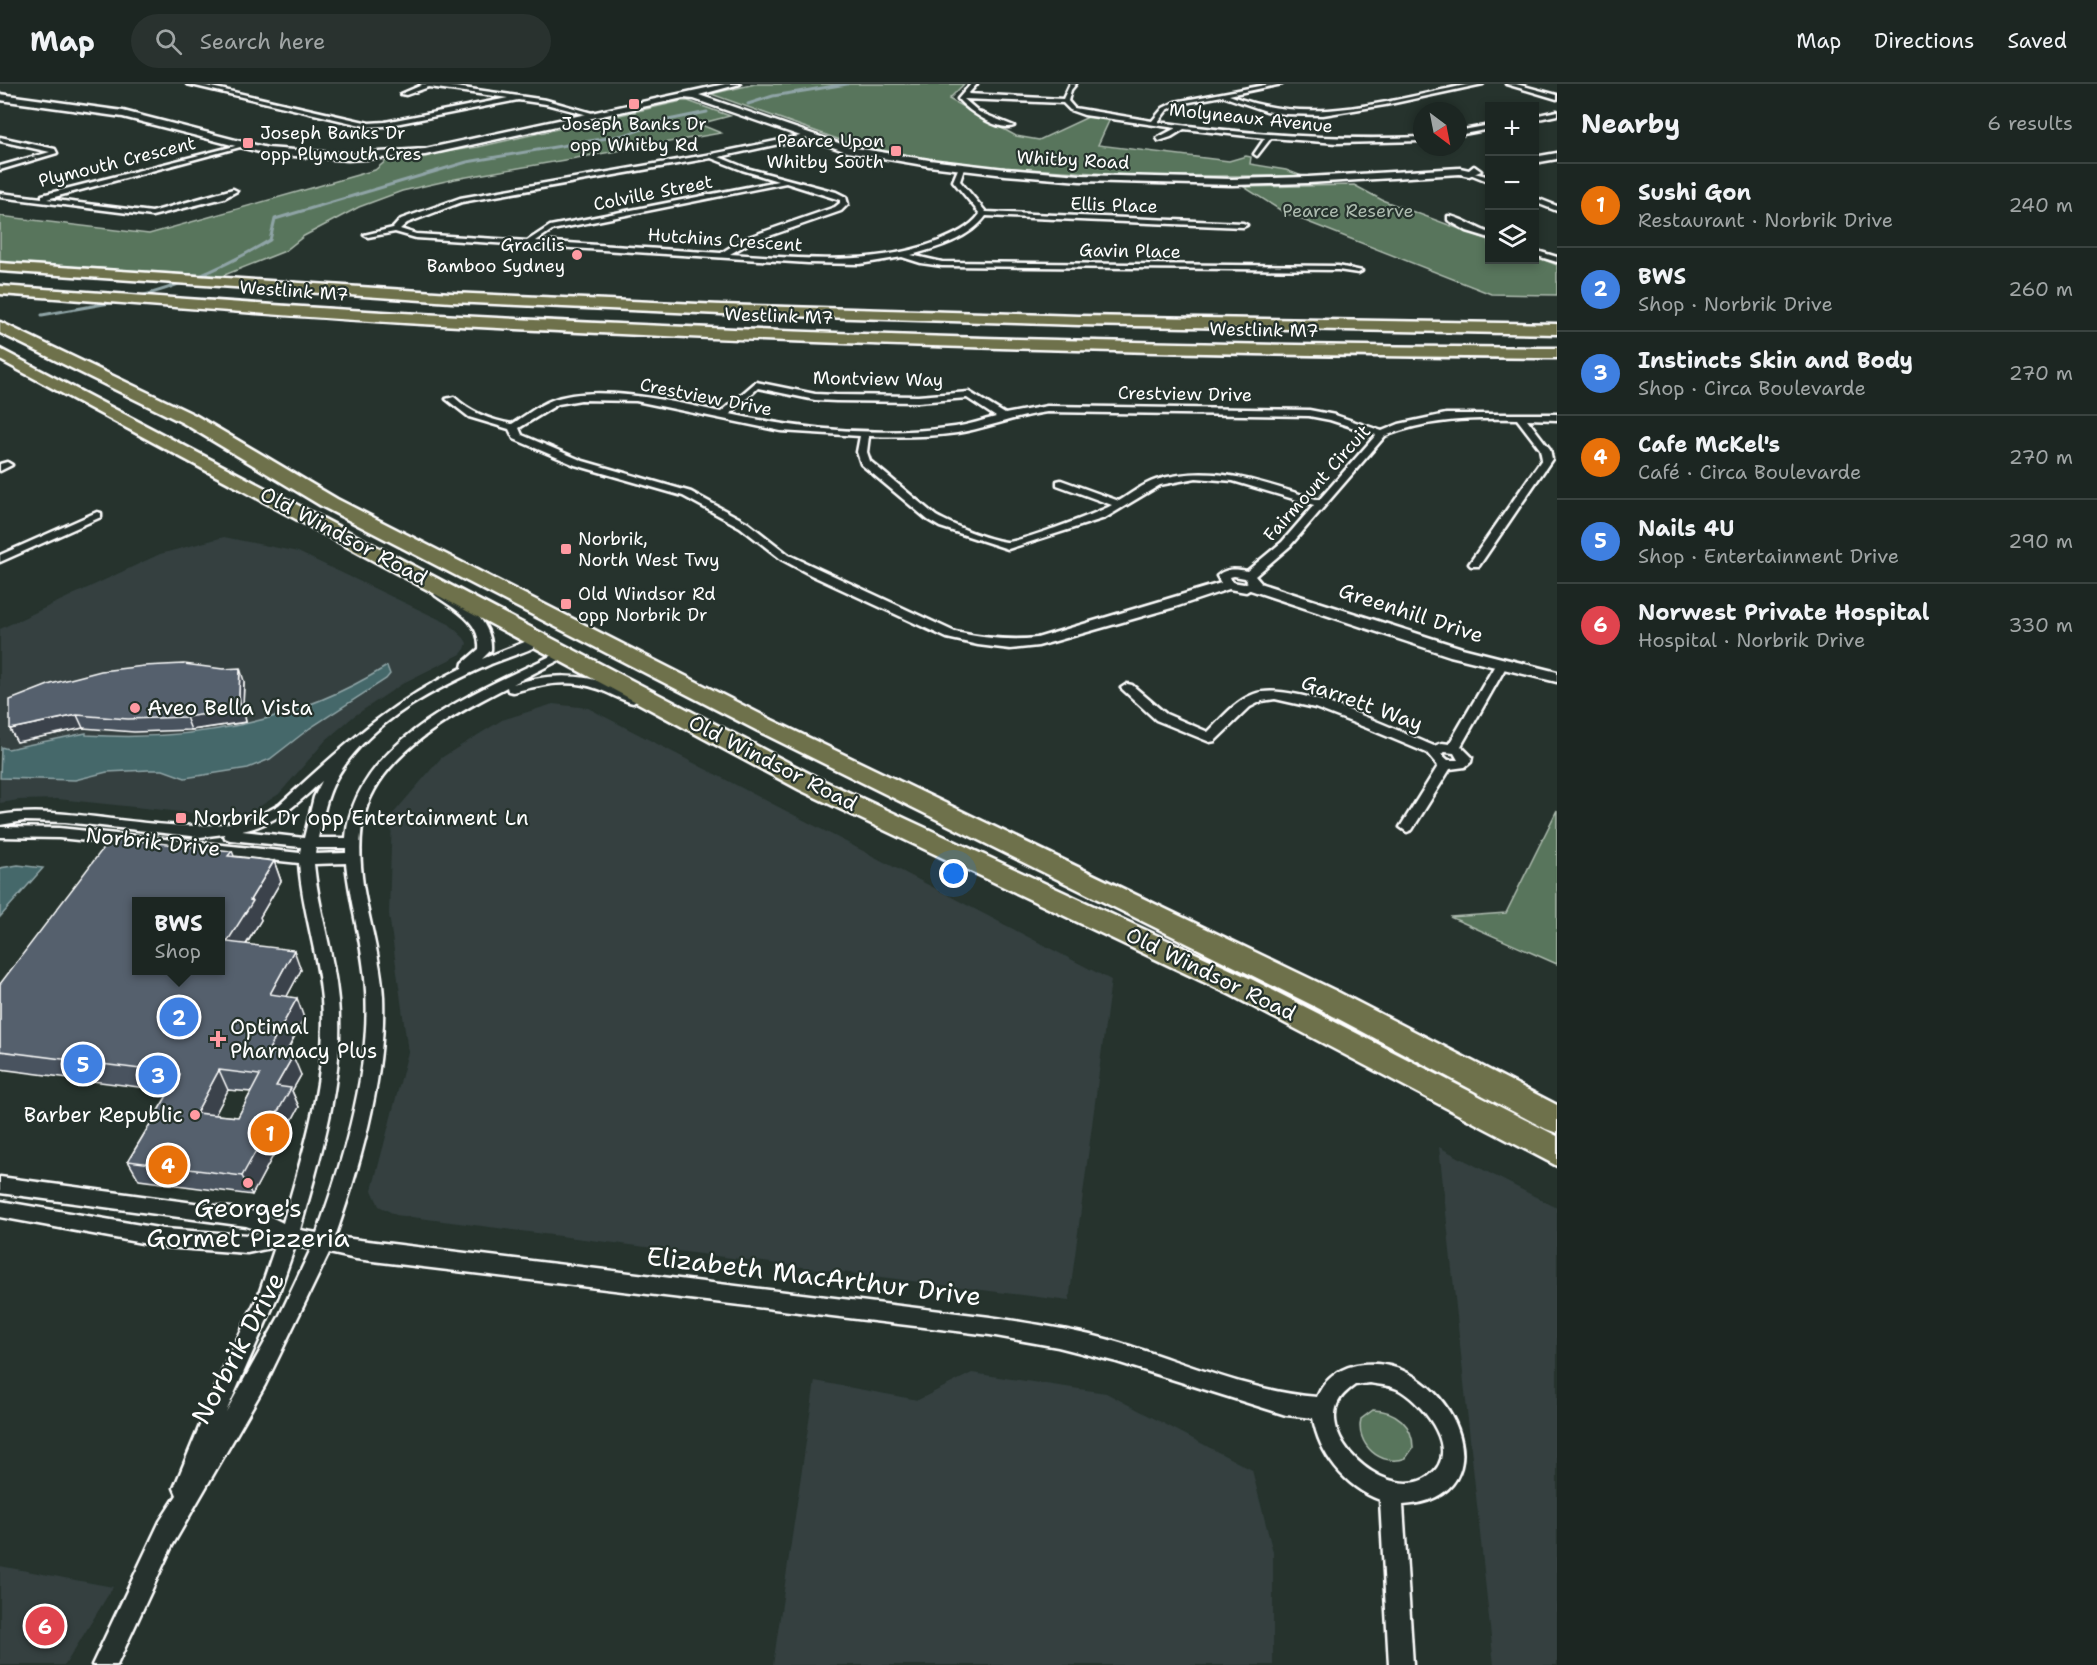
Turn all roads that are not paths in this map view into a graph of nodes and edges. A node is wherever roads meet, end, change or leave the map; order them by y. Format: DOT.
graph roads {
  1 [pos="190,84"];
  2 [pos="736,84"];
  3 [pos="974,84"];
  4 [pos="1073,84"];
  5 [pos="1279,84"];
  6 [pos="1480,84"];
  7 [pos="1509,84"];
  8 [pos="426,85"];
  9 [pos="404,94"];
  10 [pos="696,95"];
  11 [pos="1224,95"];
  12 [pos="963,96"];
  13 [pos="0,97"];
  14 [pos="1557,97"];
  15 [pos="518,98"];
  16 [pos="1065,101"];
  17 [pos="1557,113"];
  18 [pos="596,115"];
  19 [pos="1539,117"];
  20 [pos="1154,123"];
  21 [pos="1011,126"];
  22 [pos="1182,127"];
  23 [pos="1485,128"];
  24 [pos="1467,131"];
  25 [pos="810,136"];
  26 [pos="1268,138"];
  27 [pos="0,139"];
  28 [pos="1159,139"];
  29 [pos="1413,139"];
  30 [pos="241,146"];
  31 [pos="1257,154"];
  32 [pos="712,156"];
  33 [pos="1555,158"];
  34 [pos="1539,160"];
  35 [pos="0,168"];
  36 [pos="1485,168"];
  37 [pos="961,169"];
  38 [pos="1473,171"];
  39 [pos="1485,177"];
  40 [pos="786,182"];
  41 [pos="232,191"];
  42 [pos="0,195"];
  43 [pos="36,199"];
  44 [pos="1539,201"];
  45 [pos="1557,209"];
  46 [pos="984,214"];
  47 [pos="1451,218"];
  48 [pos="1243,225"];
  49 [pos="395,230"];
  50 [pos="1485,234"];
  51 [pos="369,235"];
  52 [pos="530,242"];
  53 [pos="724,254"];
  54 [pos="1539,254"];
  55 [pos="904,255"];
  56 [pos="1557,260"];
  57 [pos="0,267"];
  58 [pos="1358,271"];
  59 [pos="0,290"];
  60 [pos="0,327"];
  61 [pos="1557,329"];
  62 [pos="1557,353"];
  63 [pos="0,354"];
  64 [pos="451,399"];
  65 [pos="723,415"];
  66 [pos="1003,417"];
  67 [pos="1520,417"];
  68 [pos="1557,417"];
  69 [pos="514,427"];
  70 [pos="865,433"];
  71 [pos="1382,434"];
  72 [pos="1061,483"];
  73 [pos="1319,503"];
  74 [pos="1121,505"];
  75 [pos="97,515"];
  76 [pos="0,559"];
  77 [pos="1475,564"];
  78 [pos="401,566"];
  79 [pos="1251,580"];
  80 [pos="596,638"];
  81 [pos="541,640"];
  82 [pos="565,654"];
  83 [pos="1501,665"];
  84 [pos="1557,677"];
  85 [pos="1126,688"];
  86 [pos="432,690"];
  87 [pos="460,708"];
  88 [pos="354,745"];
  89 [pos="1453,748"];
  90 [pos="1434,751"];
  91 [pos="1446,764"];
  92 [pos="809,784"];
  93 [pos="0,820"];
  94 [pos="1407,827"];
  95 [pos="190,831"];
  96 [pos="0,832"];
  97 [pos="120,838"];
  98 [pos="353,850"];
  99 [pos="307,851"];
  100 [pos="106,856"];
  101 [pos="1553,1137"];
  102 [pos="0,1185"];
  103 [pos="0,1209"];
  104 [pos="289,1236"];
  105 [pos="322,1245"];
  106 [pos="1324,1408"];
  107 [pos="1391,1494"];
  108 [pos="164,1538"];
  109 [pos="104,1665"];
  110 [pos="1401,1665"];
  1 -- 15 [label="street"];
  2 -- 10 [label="street"];
  3 -- 12 [label="street"];
  4 -- 16 [label="street"];
  5 -- 11 [label="street"];
  6 -- 11 [label="street"];
  7 -- 14 [label="street"];
  8 -- 9 [label="street"];
  8 -- 15 [label="street"];
  10 -- 18 [label="street"];
  10 -- 25 [label="street, Whitby Road"];
  11 -- 20 [label="street"];
  12 -- 16 [label="street"];
  12 -- 21 [label="street"];
  13 -- 30 [label="street"];
  15 -- 18 [label="street"];
  16 -- 20 [label="street, Molyneaux Avenue"];
  17 -- 19 [label="street"];
  18 -- 30 [label="street"];
  20 -- 22 [label="street, Molyneaux Avenue"];
  22 -- 26 [label="street, Molyneaux Avenue"];
  22 -- 28 [label="street"];
  23 -- 24 [label="street"];
  25 -- 32 [label="street, Hutchins Crescent"];
  25 -- 37 [label="street, Whitby Road"];
  26 -- 29 [label="street, Molyneaux Avenue"];
  26 -- 31 [label="street"];
  27 -- 35 [label="street"];
  30 -- 43 [label="street, Plymouth Crescent"];
  32 -- 40 [label="street"];
  32 -- 49 [label="street, Hutchins Crescent"];
  33 -- 34 [label="street"];
  36 -- 38 [label="street"];
  37 -- 38 [label="street, Whitby Road"];
  37 -- 46 [label="street"];
  38 -- 39 [label="street"];
  40 -- 52 [label="street, Colville Street"];
  40 -- 53 [label="street"];
  41 -- 43 [label="street"];
  42 -- 43 [label="street, Plymouth Crescent"];
  44 -- 45 [label="street"];
  46 -- 48 [label="street, Ellis Place"];
  46 -- 55 [label="street, Hutchins Crescent"];
  47 -- 50 [label="street"];
  49 -- 51 [label="street, Hutchins Crescent"];
  49 -- 52 [label="street, Hutchins Crescent"];
  52 -- 53 [label="street, Hutchins Crescent"];
  53 -- 55 [label="street, Hutchins Crescent"];
  54 -- 56 [label="street"];
  55 -- 58 [label="street, Gavin Place"];
  57 -- 61 [label="highway, Westlink M7"];
  59 -- 62 [label="highway, Westlink M7"];
  60 -- 80 [label="highway, Old Windsor Road"];
  63 -- 78 [label="highway, Old Windsor Road"];
  64 -- 69 [label="street"];
  65 -- 66 [label="street, Montview Way"];
  65 -- 69 [label="street, Crestview Drive"];
  65 -- 70 [label="street, Crestview Drive"];
  66 -- 70 [label="street, Crestview Drive"];
  66 -- 71 [label="street, Crestview Drive"];
  67 -- 68 [label="street, Fairmount Circuit"];
  67 -- 71 [label="street, Fairmount Circuit"];
  67 -- 77 [label="street"];
  69 -- 79 [label="street"];
  70 -- 74 [label="street"];
  71 -- 73 [label="street, Fairmount Circuit"];
  72 -- 74 [label="street"];
  73 -- 74 [label="street"];
  73 -- 79 [label="street, Fairmount Circuit"];
  75 -- 76 [label="street"];
  78 -- 81 [label="highway, Old Windsor Road"];
  78 -- 86 [label="street"];
  79 -- 83 [label="street, Greenhill Drive"];
  80 -- 81 [label="highway"];
  80 -- 82 [label="highway"];
  80 -- 101 [label="highway, Old Windsor Road"];
  81 -- 82 [label="highway, Old Windsor Road"];
  81 -- 86 [label="street, Norbrik Drive"];
  82 -- 87 [label="street, Norbrik Drive"];
  82 -- 92 [label="highway, Old Windsor Road"];
  83 -- 84 [label="street, Greenhill Drive"];
  83 -- 89 [label="street"];
  85 -- 90 [label="street, Garrett Way"];
  86 -- 88 [label="street, Norbrik Drive"];
  87 -- 92 [label="street"];
  87 -- 98 [label="street, Norbrik Drive"];
  88 -- 95 [label="street, Norbrik Drive"];
  88 -- 99 [label="street, Norbrik Drive"];
  89 -- 90 [label="street"];
  89 -- 91 [label="street"];
  90 -- 91 [label="street"];
  91 -- 94 [label="street"];
  92 -- 101 [label="highway, Old Windsor Road"];
  93 -- 95 [label="street, Norbrik Drive"];
  95 -- 99 [label="street, Norbrik Drive"];
  96 -- 97 [label="street, Norbrik Drive"];
  97 -- 99 [label="street, Norbrik Drive"];
  97 -- 100 [label="street"];
  98 -- 99 [label="street, Norbrik Drive"];
  98 -- 105 [label="street, Norbrik Drive"];
  99 -- 104 [label="street, Norbrik Drive"];
  102 -- 104 [label="street"];
  103 -- 104 [label="street"];
  104 -- 105 [label="street, Elizabeth MacArthur Drive"];
  104 -- 108 [label="street, Norbrik Drive"];
  105 -- 106 [label="street, Elizabeth MacArthur Drive"];
  105 -- 108 [label="street, Norbrik Drive"];
  106 -- 107 [label="street"];
  106 -- 107 [label="street"];
  107 -- 110 [label="street"];
  108 -- 109 [label="street, Norbrik Drive"];
}
